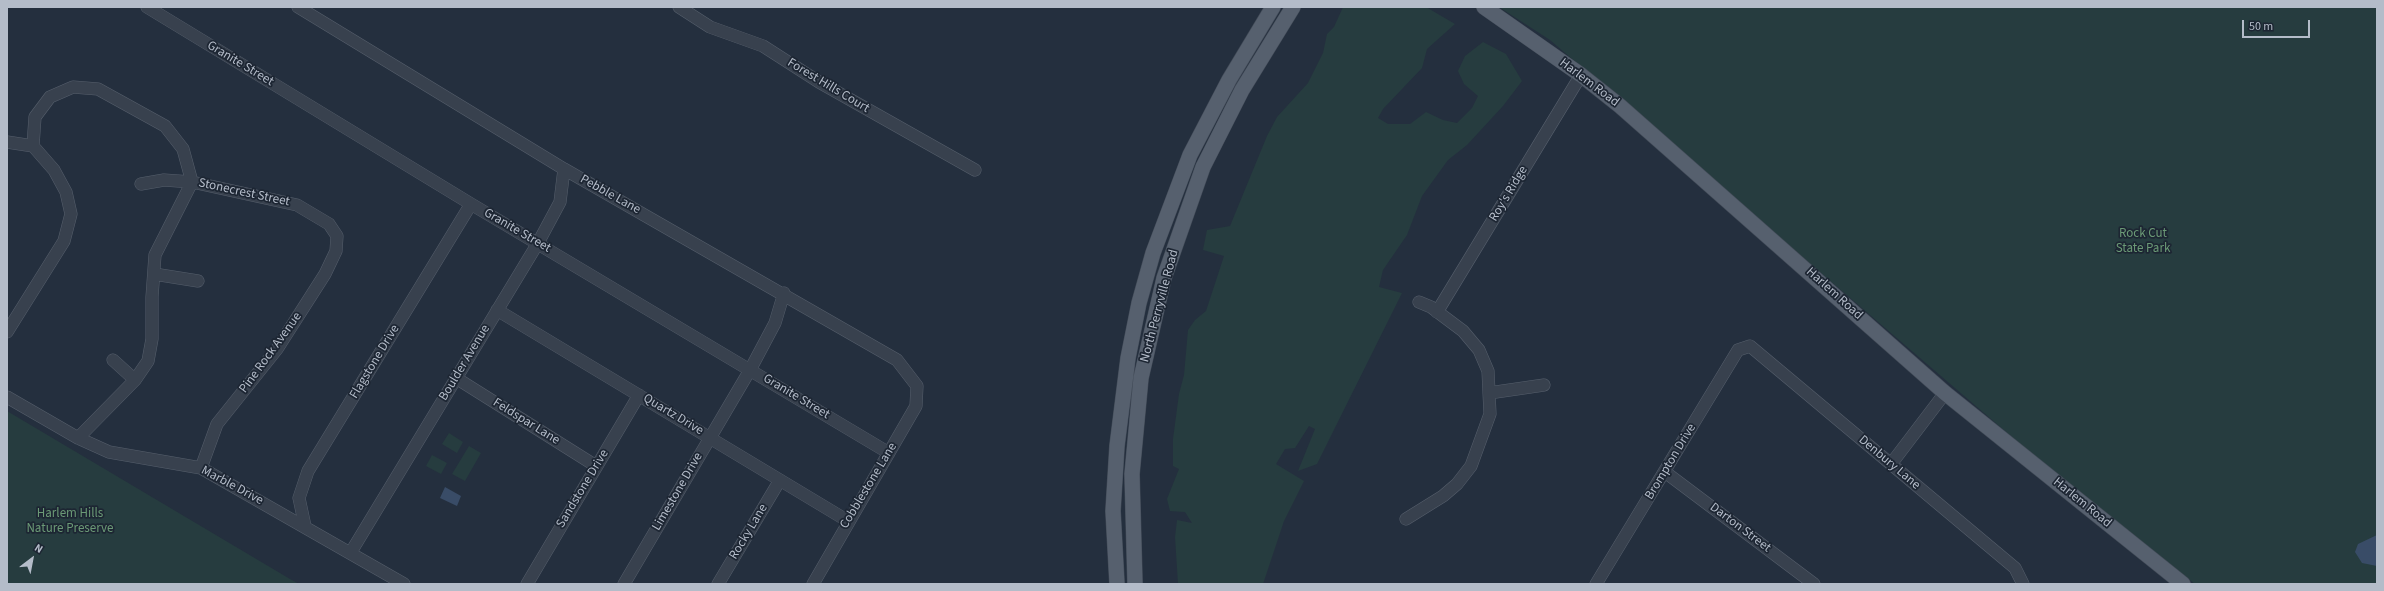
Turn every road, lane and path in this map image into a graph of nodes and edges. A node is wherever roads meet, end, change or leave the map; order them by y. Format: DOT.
graph roads {
  1 [pos="147,7"];
  2 [pos="298,7"];
  3 [pos="679,7"];
  4 [pos="1273,7"];
  5 [pos="1293,7"];
  6 [pos="1484,7"];
  7 [pos="1581,75"];
  8 [pos="7,142"];
  9 [pos="33,146"];
  10 [pos="564,169"];
  11 [pos="975,170"];
  12 [pos="192,182"];
  13 [pos="141,184"];
  14 [pos="471,204"];
  15 [pos="337,236"];
  16 [pos="538,243"];
  17 [pos="154,274"];
  18 [pos="198,281"];
  19 [pos="784,293"];
  20 [pos="1419,302"];
  21 [pos="497,310"];
  22 [pos="1437,312"];
  23 [pos="7,332"];
  24 [pos="1750,346"];
  25 [pos="113,360"];
  26 [pos="750,370"];
  27 [pos="456,378"];
  28 [pos="135,380"];
  29 [pos="1544,385"];
  30 [pos="917,386"];
  31 [pos="1489,393"];
  32 [pos="1946,393"];
  33 [pos="639,395"];
  34 [pos="7,396"];
  35 [pos="78,438"];
  36 [pos="710,438"];
  37 [pos="889,453"];
  38 [pos="1891,464"];
  39 [pos="596,466"];
  40 [pos="201,468"];
  41 [pos="1665,472"];
  42 [pos="780,480"];
  43 [pos="1406,519"];
  44 [pos="848,521"];
  45 [pos="305,526"];
  46 [pos="351,552"];
  47 [pos="404,584"];
  48 [pos="527,584"];
  49 [pos="624,584"];
  50 [pos="718,584"];
  51 [pos="813,584"];
  52 [pos="1117,584"];
  53 [pos="1135,584"];
  54 [pos="1596,584"];
  55 [pos="1814,584"];
  56 [pos="2023,584"];
  57 [pos="2183,584"];
  1 -- 14 [label="street, Granite Street"];
  2 -- 10 [label="street, Pebble Lane"];
  3 -- 11 [label="street, Forest Hills Court"];
  4 -- 52 [label="main road, North Perryville Road"];
  5 -- 53 [label="main road, North Perryville Road"];
  6 -- 7 [label="main road, Harlem Road"];
  7 -- 22 [label="street, Roy's Ridge"];
  7 -- 32 [label="main road, Harlem Road"];
  8 -- 9 [label="street"];
  9 -- 12 [label="street, Stonecrest Street"];
  9 -- 23 [label="street"];
  10 -- 16 [label="street, Boulder Avenue"];
  10 -- 19 [label="street, Pebble Lane"];
  12 -- 13 [label="street"];
  12 -- 15 [label="street, Stonecrest Street"];
  12 -- 17 [label="street"];
  14 -- 16 [label="street, Granite Street"];
  14 -- 45 [label="street, Flagstone Drive"];
  15 -- 40 [label="street, Pine Rock Avenue"];
  16 -- 21 [label="street, Boulder Avenue"];
  16 -- 26 [label="street, Granite Street"];
  17 -- 18 [label="street"];
  17 -- 28 [label="street"];
  19 -- 26 [label="street, Limestone Drive"];
  19 -- 30 [label="street, Pebble Lane"];
  20 -- 22 [label="street"];
  21 -- 27 [label="street, Boulder Avenue"];
  21 -- 33 [label="street, Quartz Drive"];
  22 -- 31 [label="street"];
  24 -- 38 [label="street, Denbury Lane"];
  24 -- 41 [label="street, Brompton Drive"];
  25 -- 28 [label="street"];
  26 -- 36 [label="street, Limestone Drive"];
  26 -- 37 [label="street, Granite Street"];
  27 -- 39 [label="street, Feldspar Lane"];
  27 -- 46 [label="street, Boulder Avenue"];
  28 -- 35 [label="street"];
  29 -- 31 [label="street"];
  30 -- 37 [label="street, Cobblestone Lane"];
  31 -- 43 [label="street"];
  32 -- 38 [label="street"];
  32 -- 57 [label="main road, Harlem Road"];
  33 -- 36 [label="street, Quartz Drive"];
  33 -- 39 [label="street, Sandstone Drive"];
  34 -- 35 [label="street, Marble Drive"];
  35 -- 40 [label="street, Marble Drive"];
  36 -- 42 [label="street, Quartz Drive"];
  36 -- 49 [label="street, Limestone Drive"];
  37 -- 44 [label="street, Cobblestone Lane"];
  38 -- 56 [label="street, Denbury Lane"];
  39 -- 48 [label="street, Sandstone Drive"];
  40 -- 45 [label="street, Marble Drive"];
  41 -- 54 [label="street, Brompton Drive"];
  41 -- 55 [label="street, Darton Street"];
  42 -- 44 [label="street, Quartz Drive"];
  42 -- 50 [label="street, Rocky Lane"];
  44 -- 51 [label="street, Cobblestone Lane"];
  45 -- 46 [label="street, Marble Drive"];
  46 -- 47 [label="street, Marble Drive"];
}
